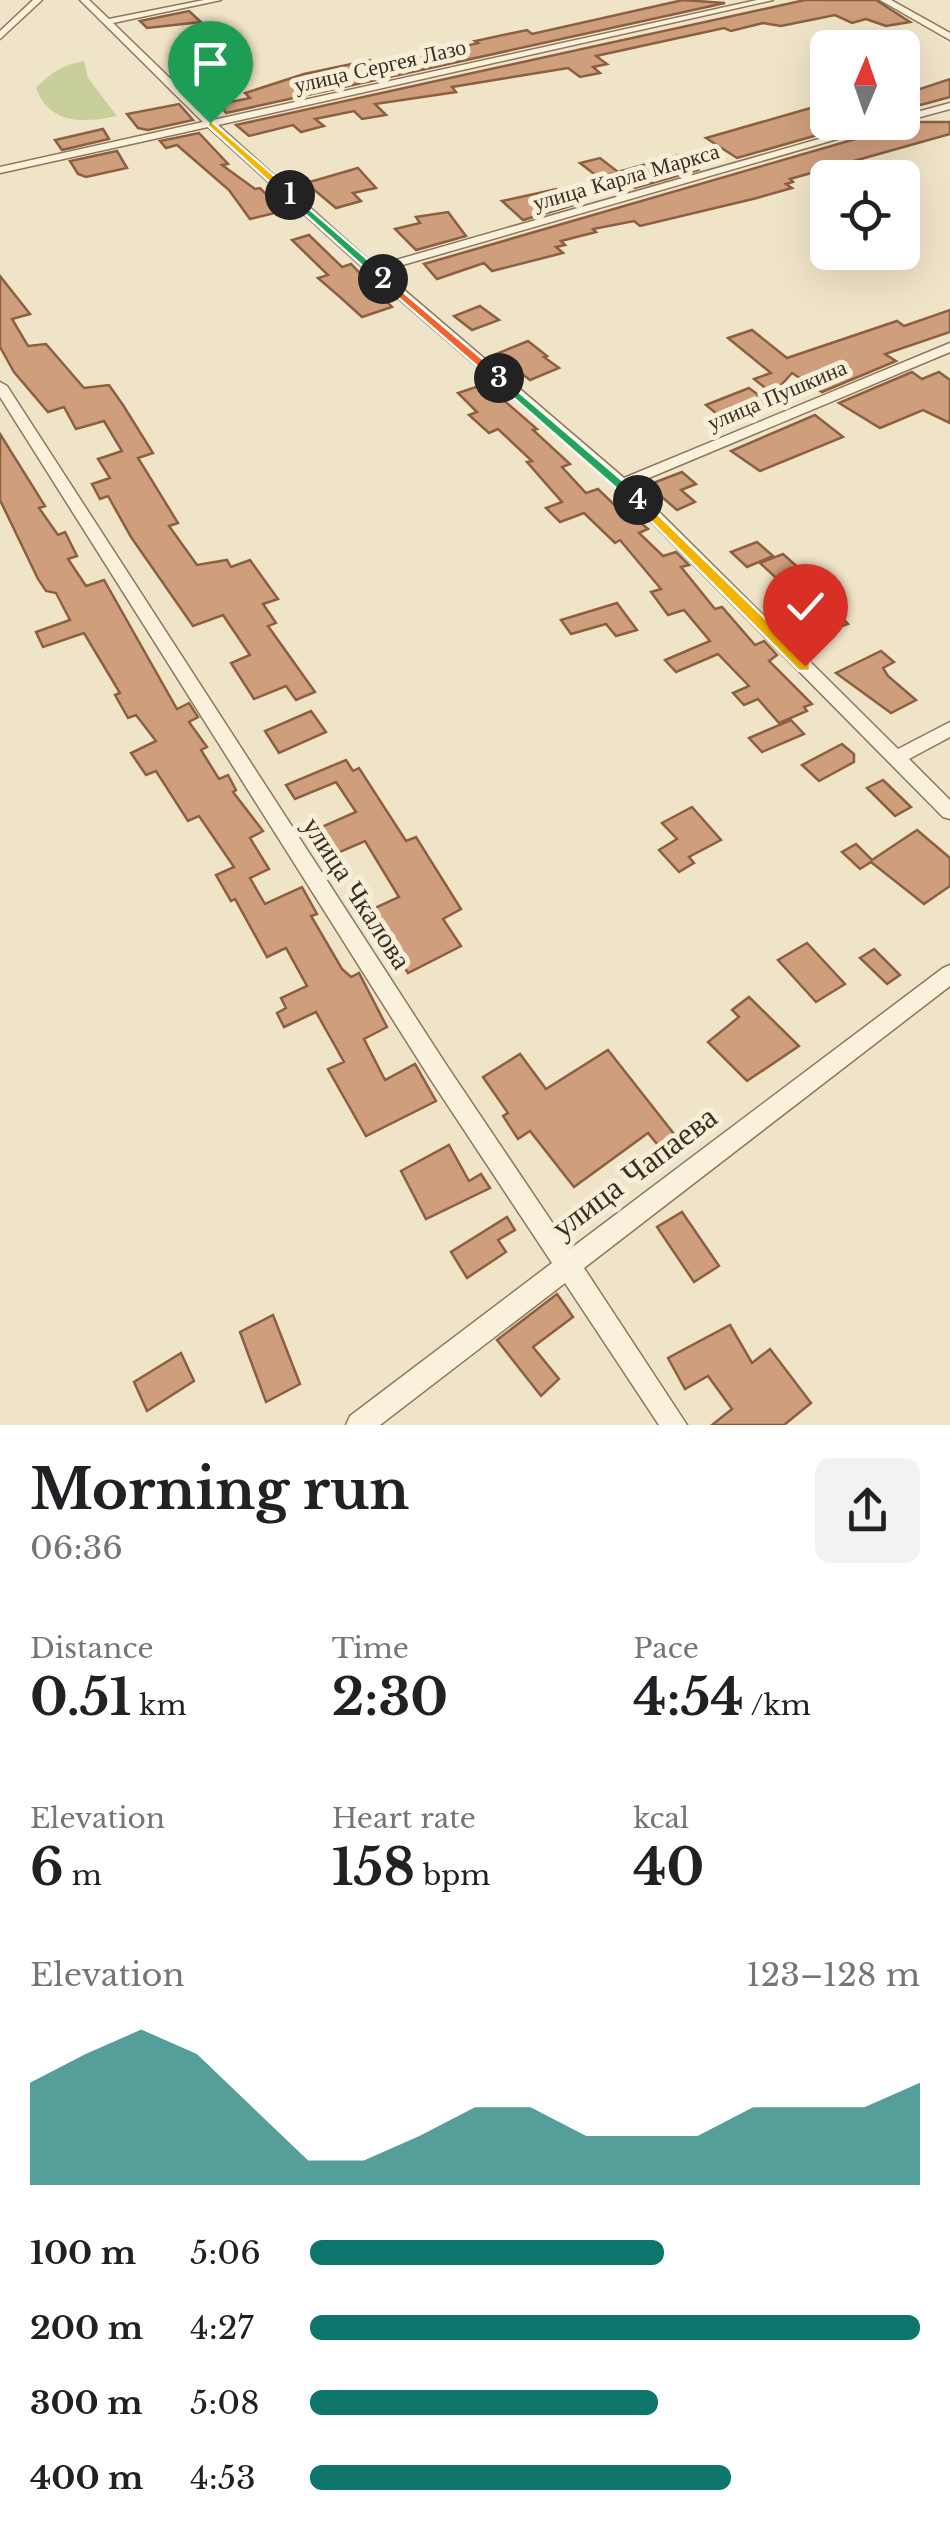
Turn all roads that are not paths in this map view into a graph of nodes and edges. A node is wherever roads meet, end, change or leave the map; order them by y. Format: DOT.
graph roads {
  1 [pos="38,0"];
  2 [pos="84,0"];
  3 [pos="217,0"];
  4 [pos="770,0"];
  5 [pos="884,0"];
  6 [pos="107,22"];
  7 [pos="0,36"];
  8 [pos="950,37"];
  9 [pos="950,106"];
  10 [pos="920,114"];
  11 [pos="210,123"];
  12 [pos="828,140"];
  13 [pos="0,170"];
  14 [pos="373,270"];
  15 [pos="950,347"];
  16 [pos="0,386"];
  17 [pos="622,484"];
  18 [pos="950,729"];
  19 [pos="896,758"];
  20 [pos="950,812"];
  21 [pos="950,974"];
  22 [pos="566,1264"];
  23 [pos="359,1425"];
  24 [pos="674,1425"];
  1 -- 7 [label="street"];
  2 -- 6 [label="street"];
  3 -- 6 [label="street"];
  4 -- 11 [label="street, улица Сергея Лазо"];
  5 -- 8 [label="street"];
  6 -- 11 [label="street"];
  9 -- 10 [label="street"];
  11 -- 13 [label="street, улица Сергея Лазо"];
  11 -- 14 [label="street"];
  12 -- 14 [label="street, улица Карла Маркса"];
  14 -- 17 [label="street"];
  15 -- 17 [label="street, улица Пушкина"];
  16 -- 22 [label="street, улица Чкалова"];
  17 -- 19 [label="street"];
  18 -- 19 [label="street"];
  19 -- 20 [label="street"];
  21 -- 22 [label="street, улица Чапаева"];
  22 -- 23 [label="street, улица Чапаева"];
  22 -- 24 [label="street, улица Чкалова"];
}
